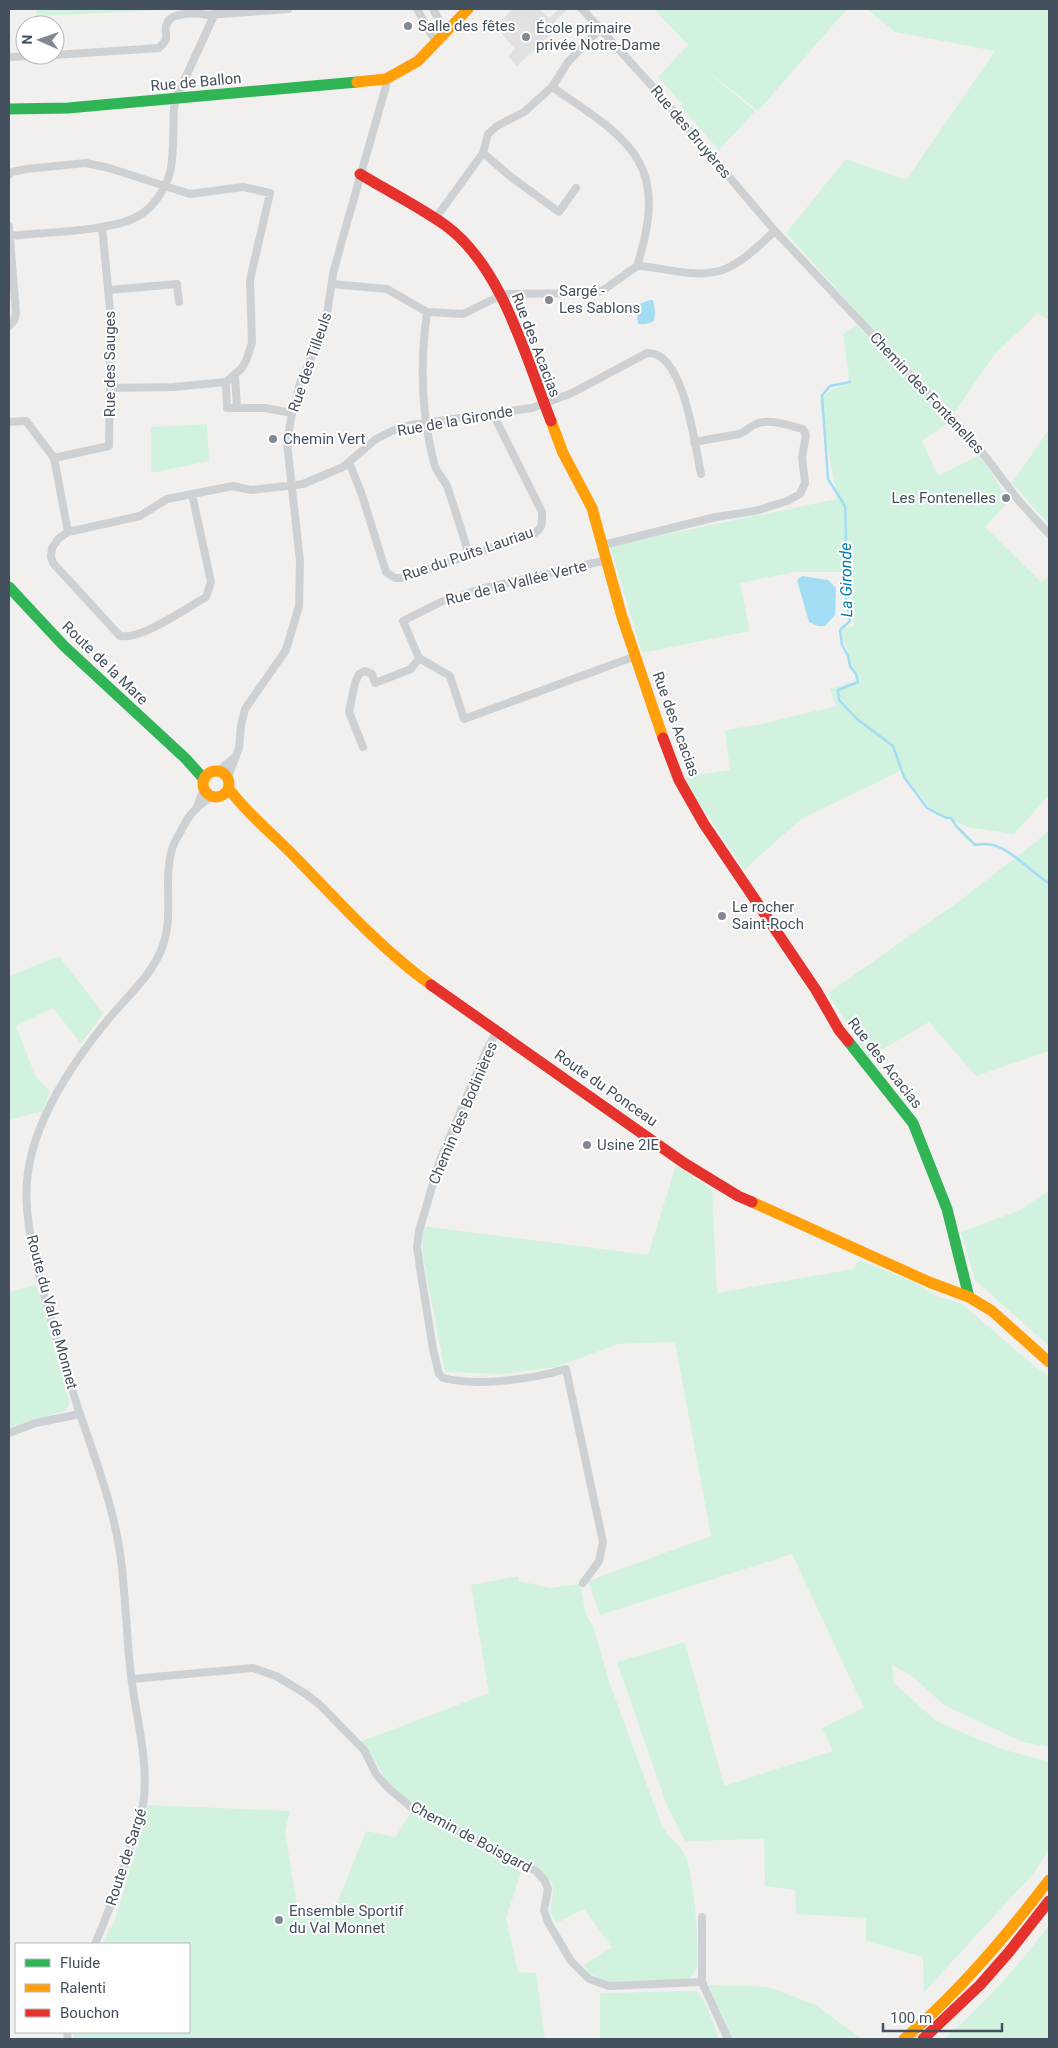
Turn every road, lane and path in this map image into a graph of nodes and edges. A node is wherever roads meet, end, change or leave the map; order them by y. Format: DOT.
graph roads {
  1 [pos="288,9"];
  2 [pos="417,9"];
  3 [pos="433,9"];
  4 [pos="468,9"];
  5 [pos="582,9"];
  6 [pos="216,11"];
  7 [pos="601,28"];
  8 [pos="446,33"];
  9 [pos="436,42"];
  10 [pos="65,54"];
  11 [pos="12,57"];
  12 [pos="15,57"];
  13 [pos="386,79"];
  14 [pos="552,87"];
  15 [pos="176,98"];
  16 [pos="9,109"];
  17 [pos="484,153"];
  18 [pos="360,174"];
  19 [pos="9,175"];
  20 [pos="165,186"];
  21 [pos="576,188"];
  22 [pos="435,219"];
  23 [pos="9,226"];
  24 [pos="102,227"];
  25 [pos="776,230"];
  26 [pos="9,236"];
  27 [pos="800,256"];
  28 [pos="637,266"];
  29 [pos="332,284"];
  30 [pos="109,290"];
  31 [pos="502,295"];
  32 [pos="179,302"];
  33 [pos="427,312"];
  34 [pos="9,326"];
  35 [pos="235,376"];
  36 [pos="226,382"];
  37 [pos="111,388"];
  38 [pos="543,404"];
  39 [pos="237,408"];
  40 [pos="292,413"];
  41 [pos="493,414"];
  42 [pos="9,422"];
  43 [pos="427,423"];
  44 [pos="694,442"];
  45 [pos="54,458"];
  46 [pos="349,462"];
  47 [pos="701,474"];
  48 [pos="292,486"];
  49 [pos="192,494"];
  50 [pos="68,532"];
  51 [pos="1049,534"];
  52 [pos="603,545"];
  53 [pos="470,555"];
  54 [pos="607,560"];
  55 [pos="9,588"];
  56 [pos="636,656"];
  57 [pos="419,658"];
  58 [pos="363,746"];
  59 [pos="216,784"];
  60 [pos="497,1031"];
  61 [pos="970,1297"];
  62 [pos="1049,1362"];
  63 [pos="80,1414"];
  64 [pos="9,1433"];
  65 [pos="583,1584"];
  66 [pos="132,1679"];
  67 [pos="1049,1880"];
  68 [pos="1049,1901"];
  69 [pos="702,1917"];
  70 [pos="95,1943"];
  71 [pos="702,1982"];
  72 [pos="728,2039"];
  73 [pos="904,2039"];
  74 [pos="923,2039"];
  1 -- 6 [label="street"];
  2 -- 9 [label="street"];
  3 -- 8 [label="street"];
  4 -- 8 [label="main road"];
  5 -- 7 [label="street, Rue des Bruyères"];
  6 -- 10 [label="street"];
  6 -- 15 [label="street"];
  7 -- 14 [label="street"];
  7 -- 25 [label="street, Rue des Bruyères"];
  8 -- 9 [label="main road"];
  9 -- 13 [label="main road"];
  11 -- 12 [label="street"];
  13 -- 15 [label="main road, Rue de Ballon"];
  13 -- 18 [label="street, Rue des Tilleuls"];
  14 -- 17 [label="street"];
  14 -- 28 [label="street"];
  15 -- 16 [label="main road, Rue de Ballon"];
  15 -- 20 [label="street"];
  17 -- 21 [label="street"];
  17 -- 22 [label="street"];
  18 -- 22 [label="main road, Rue des Acacias"];
  18 -- 29 [label="street, Rue des Tilleuls"];
  19 -- 20 [label="street"];
  20 -- 24 [label="street"];
  20 -- 35 [label="street"];
  22 -- 31 [label="main road, Rue des Acacias"];
  23 -- 26 [label="street"];
  24 -- 26 [label="street"];
  24 -- 30 [label="street, Rue des Sauges"];
  25 -- 27 [label="street, Rue des Bruyères"];
  25 -- 28 [label="street"];
  26 -- 34 [label="street"];
  27 -- 51 [label="street, Chemin des Fontenelles"];
  28 -- 31 [label="street"];
  29 -- 33 [label="street"];
  29 -- 40 [label="street, Rue des Tilleuls"];
  30 -- 32 [label="street"];
  30 -- 37 [label="street, Rue des Sauges"];
  31 -- 33 [label="street"];
  31 -- 38 [label="main road, Rue des Acacias"];
  33 -- 43 [label="street"];
  35 -- 36 [label="street"];
  35 -- 39 [label="street"];
  36 -- 37 [label="street"];
  36 -- 39 [label="street"];
  37 -- 45 [label="street, Rue des Sauges"];
  38 -- 41 [label="street, Rue de la Gironde"];
  38 -- 44 [label="street, Rue de la Gironde"];
  38 -- 52 [label="main road, Rue des Acacias"];
  39 -- 40 [label="street"];
  40 -- 48 [label="street, Rue des Tilleuls"];
  41 -- 43 [label="street, Rue de la Gironde"];
  41 -- 53 [label="street, Rue du Puits Lauriau"];
  42 -- 45 [label="street"];
  43 -- 46 [label="street, Rue de la Gironde"];
  43 -- 53 [label="street"];
  44 -- 47 [label="street"];
  44 -- 52 [label="street"];
  45 -- 50 [label="street"];
  46 -- 48 [label="street, Rue de la Gironde"];
  46 -- 53 [label="street, Rue du Puits Lauriau"];
  48 -- 49 [label="street, Rue de la Gironde"];
  48 -- 59 [label="street, Rue des Tilleuls"];
  49 -- 50 [label="street, Rue de la Gironde"];
  49 -- 50 [label="street"];
  52 -- 54 [label="main road, Rue des Acacias"];
  54 -- 56 [label="main road, Rue des Acacias"];
  54 -- 57 [label="street, Rue de la Vallée Verte"];
  55 -- 59 [label="main road, Route de la Mare"];
  56 -- 57 [label="street"];
  56 -- 61 [label="main road, Rue des Acacias"];
  57 -- 58 [label="street"];
  59 -- 60 [label="main road, Route du Ponceau"];
  59 -- 63 [label="street, Route du Val de Monnet"];
  60 -- 61 [label="main road, Route du Ponceau"];
  60 -- 65 [label="street, Chemin des Bodinières"];
  61 -- 62 [label="main road, Route du Ponceau"];
  63 -- 64 [label="street"];
  63 -- 66 [label="street, Route du Val de Monnet"];
  66 -- 70 [label="street, Route de Sargé"];
  66 -- 71 [label="street, Chemin de Boisgard"];
  67 -- 73 [label="main road"];
  68 -- 74 [label="main road"];
  69 -- 71 [label="street"];
  71 -- 72 [label="street"];
}
